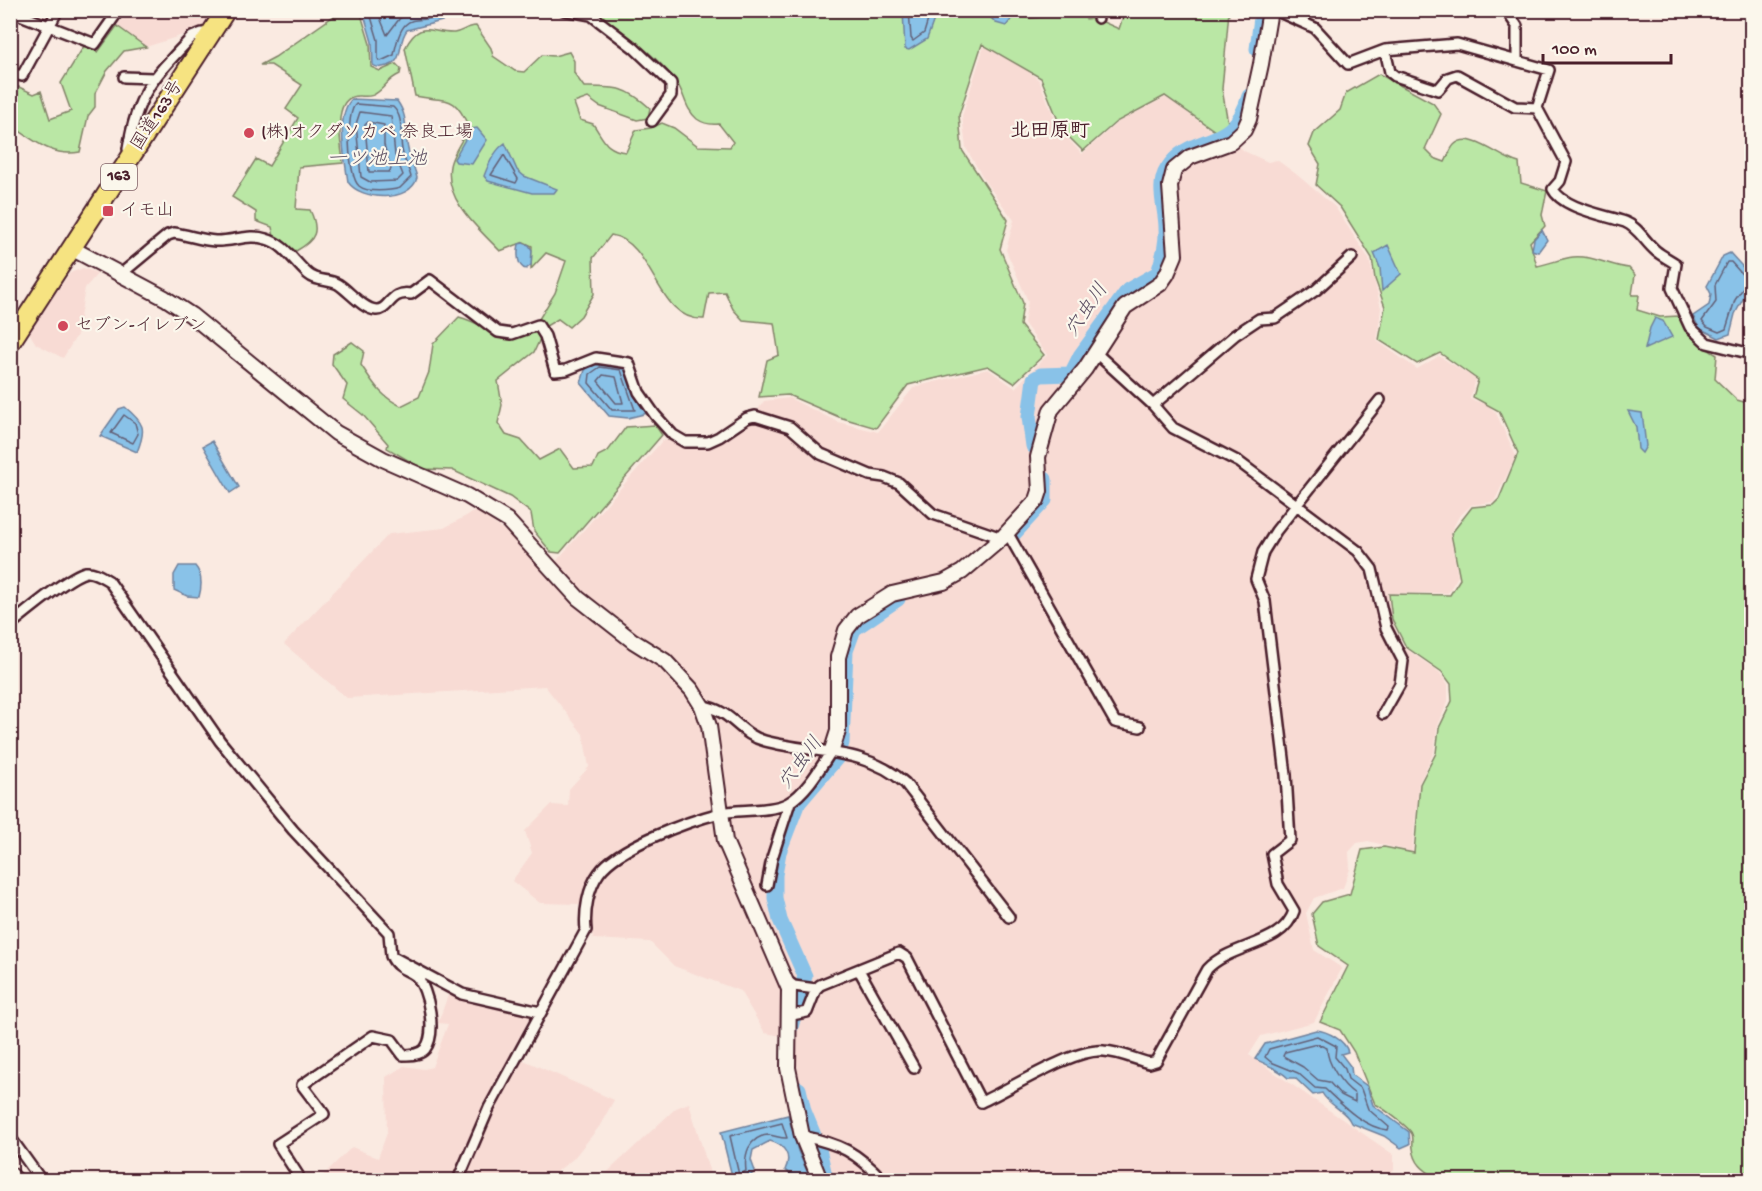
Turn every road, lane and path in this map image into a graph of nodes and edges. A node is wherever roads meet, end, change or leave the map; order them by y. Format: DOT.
graph roads {
  1 [pos="58,10"];
  2 [pos="119,10"];
  3 [pos="226,10"];
  4 [pos="564,10"];
  5 [pos="1270,10"];
  6 [pos="1275,10"];
  7 [pos="1506,10"];
  8 [pos="10,11"];
  9 [pos="49,27"];
  10 [pos="211,35"];
  11 [pos="1385,50"];
  12 [pos="1516,61"];
  13 [pos="10,74"];
  14 [pos="124,77"];
  15 [pos="153,78"];
  16 [pos="1538,108"];
  17 [pos="652,121"];
  18 [pos="133,155"];
  19 [pos="70,248"];
  20 [pos="1352,257"];
  21 [pos="121,274"];
  22 [pos="10,342"];
  23 [pos="1096,353"];
  24 [pos="1752,354"];
  25 [pos="1380,400"];
  26 [pos="1153,405"];
  27 [pos="1297,507"];
  28 [pos="1004,535"];
  29 [pos="10,625"];
  30 [pos="702,706"];
  31 [pos="1383,714"];
  32 [pos="1140,727"];
  33 [pos="832,750"];
  34 [pos="790,802"];
  35 [pos="721,813"];
  36 [pos="767,885"];
  37 [pos="1009,917"];
  38 [pos="391,956"];
  39 [pos="860,970"];
  40 [pos="785,980"];
  41 [pos="816,989"];
  42 [pos="540,1012"];
  43 [pos="788,1016"];
  44 [pos="914,1068"];
  45 [pos="802,1136"];
  46 [pos="10,1137"];
  47 [pos="10,1174"];
  48 [pos="16,1180"];
  49 [pos="41,1180"];
  50 [pos="291,1180"];
  51 [pos="458,1180"];
  52 [pos="820,1180"];
  53 [pos="883,1180"];
  1 -- 9 [label="street"];
  2 -- 9 [label="street"];
  3 -- 10 [label="highway, 国道163号 / 163"];
  4 -- 17 [label="street"];
  5 -- 23 [label="street"];
  6 -- 11 [label="street"];
  7 -- 12 [label="street"];
  8 -- 9 [label="street"];
  9 -- 13 [label="street"];
  10 -- 15 [label="street"];
  10 -- 18 [label="highway, 国道163号 / 163"];
  11 -- 12 [label="street"];
  11 -- 16 [label="street"];
  12 -- 16 [label="street"];
  14 -- 15 [label="street"];
  15 -- 18 [label="street"];
  16 -- 24 [label="street"];
  18 -- 19 [label="highway, 国道163号 / 163"];
  19 -- 21 [label="street"];
  19 -- 22 [label="highway, 国道163号 / 163"];
  20 -- 26 [label="street"];
  21 -- 28 [label="street"];
  21 -- 30 [label="street"];
  23 -- 26 [label="street"];
  23 -- 28 [label="street"];
  25 -- 27 [label="street"];
  26 -- 27 [label="street"];
  27 -- 31 [label="street"];
  27 -- 39 [label="street"];
  28 -- 32 [label="street"];
  28 -- 33 [label="street"];
  29 -- 38 [label="street"];
  30 -- 33 [label="street"];
  30 -- 35 [label="street"];
  33 -- 34 [label="street"];
  33 -- 37 [label="street"];
  34 -- 35 [label="street"];
  34 -- 36 [label="street"];
  35 -- 40 [label="street"];
  35 -- 42 [label="street"];
  38 -- 42 [label="street"];
  38 -- 50 [label="street"];
  39 -- 41 [label="street"];
  39 -- 44 [label="street"];
  40 -- 41 [label="street"];
  40 -- 43 [label="street"];
  41 -- 43 [label="street"];
  42 -- 51 [label="street"];
  43 -- 45 [label="street"];
  45 -- 52 [label="street"];
  45 -- 53 [label="street"];
  46 -- 49 [label="street"];
  47 -- 48 [label="street"];
}
